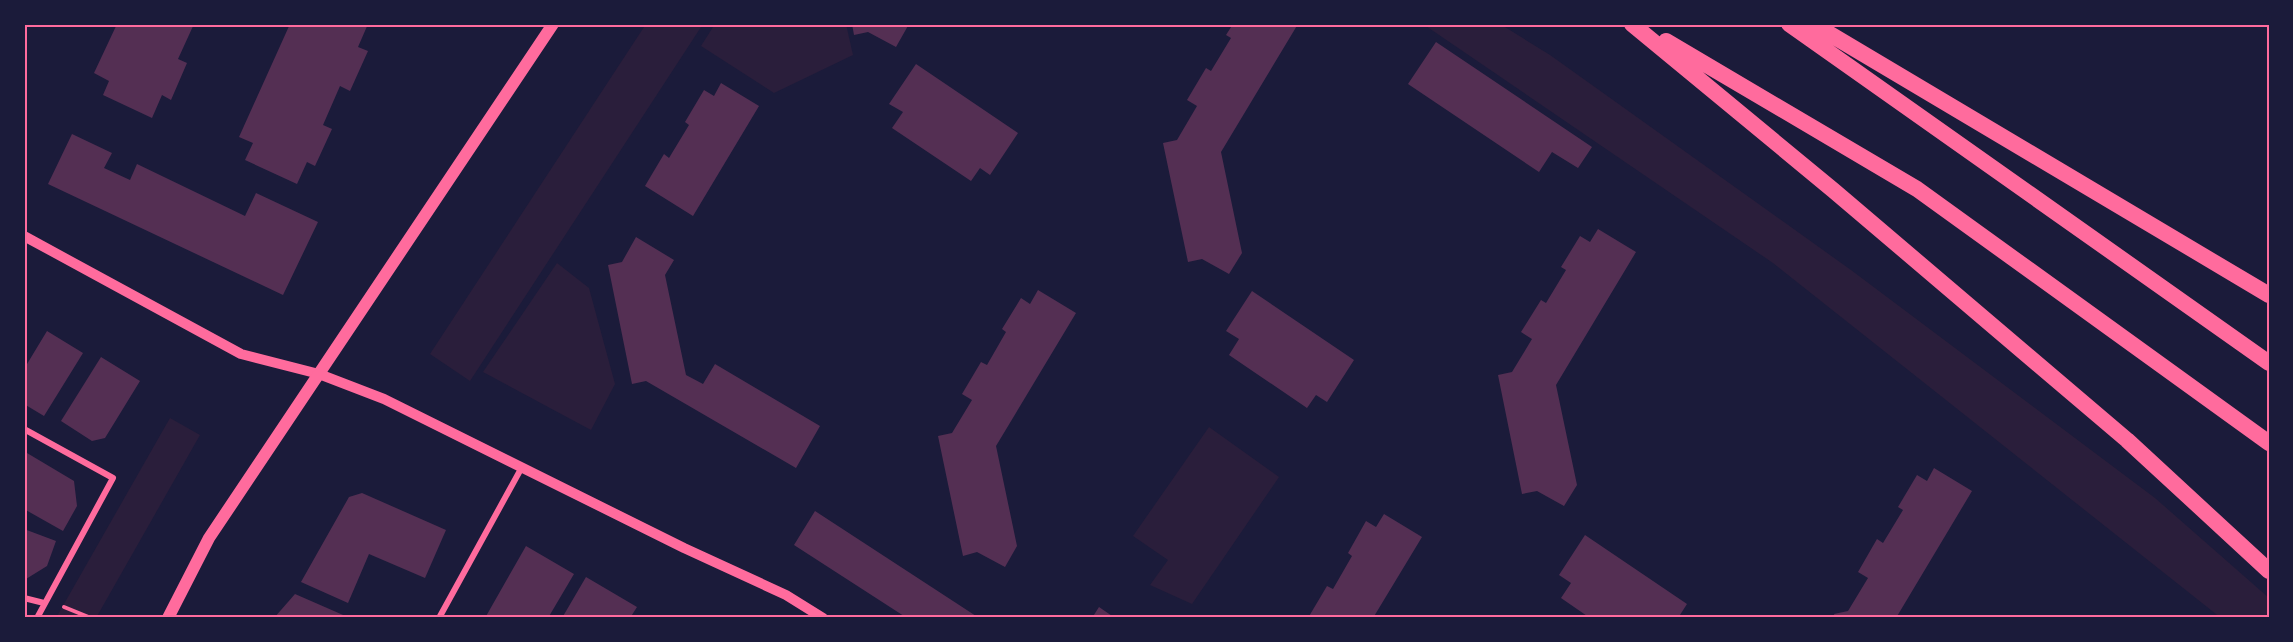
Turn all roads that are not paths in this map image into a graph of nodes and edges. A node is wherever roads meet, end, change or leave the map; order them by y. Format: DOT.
graph roads {
  1 [pos="553,24"];
  2 [pos="1635,24"];
  3 [pos="1789,24"];
  4 [pos="1813,24"];
  5 [pos="24,236"];
  6 [pos="2269,296"];
  7 [pos="2269,363"];
  8 [pos="319,374"];
  9 [pos="24,429"];
  10 [pos="2269,443"];
  11 [pos="522,467"];
  12 [pos="2269,572"];
  13 [pos="24,598"];
  14 [pos="44,603"];
  15 [pos="37,618"];
  16 [pos="168,618"];
  17 [pos="439,618"];
  18 [pos="823,618"];
  1 -- 8 [label="main road"];
  2 -- 10 [label="highway"];
  2 -- 12 [label="highway"];
  3 -- 7 [label="highway"];
  4 -- 6 [label="highway"];
  5 -- 8 [label="street"];
  8 -- 11 [label="street"];
  8 -- 16 [label="main road"];
  9 -- 14 [label="street"];
  11 -- 17 [label="street"];
  11 -- 18 [label="street"];
  13 -- 14 [label="street"];
  14 -- 15 [label="street"];
}
